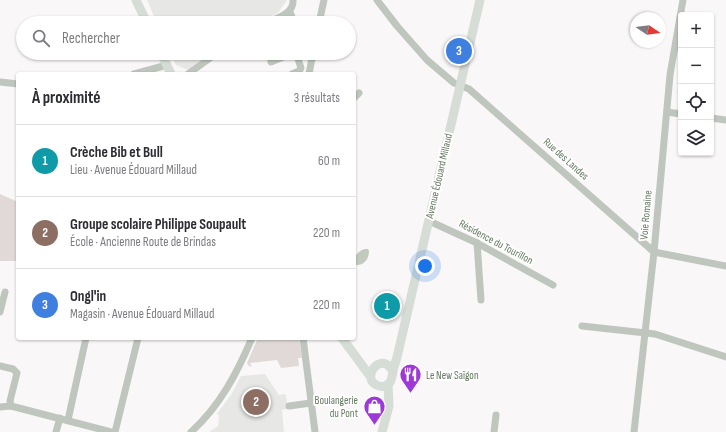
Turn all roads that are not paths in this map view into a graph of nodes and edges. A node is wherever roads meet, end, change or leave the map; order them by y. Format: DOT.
graph roads {
  1 [pos="136,0"];
  2 [pos="293,0"];
  3 [pos="324,0"];
  4 [pos="377,0"];
  5 [pos="480,0"];
  6 [pos="683,0"];
  7 [pos="290,12"];
  8 [pos="144,16"];
  9 [pos="281,16"];
  10 [pos="292,16"];
  11 [pos="321,16"];
  12 [pos="164,60"];
  13 [pos="207,60"];
  14 [pos="276,60"];
  15 [pos="298,60"];
  16 [pos="312,60"];
  17 [pos="271,62"];
  18 [pos="167,65"];
  19 [pos="141,72"];
  20 [pos="170,72"];
  21 [pos="191,72"];
  22 [pos="297,72"];
  23 [pos="309,72"];
  24 [pos="0,82"];
  25 [pos="16,84"];
  26 [pos="461,85"];
  27 [pos="667,112"];
  28 [pos="678,114"];
  29 [pos="714,118"];
  30 [pos="726,120"];
  31 [pos="429,221"];
  32 [pos="477,243"];
  33 [pos="654,252"];
  34 [pos="726,266"];
  35 [pos="553,285"];
  36 [pos="5,292"];
  37 [pos="481,300"];
  38 [pos="0,312"];
  39 [pos="582,326"];
  40 [pos="646,333"];
  41 [pos="86,340"];
  42 [pos="138,340"];
  43 [pos="251,340"];
  44 [pos="303,340"];
  45 [pos="343,340"];
  46 [pos="398,353"];
  47 [pos="726,357"];
  48 [pos="358,361"];
  49 [pos="386,364"];
  50 [pos="0,366"];
  51 [pos="375,366"];
  52 [pos="393,372"];
  53 [pos="370,376"];
  54 [pos="388,384"];
  55 [pos="377,385"];
  56 [pos="311,403"];
  57 [pos="12,406"];
  58 [pos="288,406"];
  59 [pos="389,406"];
  60 [pos="0,407"];
  61 [pos="496,415"];
  62 [pos="60,418"];
  63 [pos="68,420"];
  64 [pos="56,432"];
  65 [pos="111,432"];
  66 [pos="115,432"];
  67 [pos="191,432"];
  68 [pos="315,432"];
  69 [pos="382,432"];
  70 [pos="494,432"];
  71 [pos="634,432"];
  1 -- 8 [label="main road"];
  2 -- 7 [label="street"];
  3 -- 11 [label="street"];
  4 -- 26 [label="street, Rue des Landes"];
  5 -- 26 [label="main road, Avenue Édouard Millaud"];
  6 -- 27 [label="street, Voie Romaine"];
  7 -- 9 [label="street"];
  7 -- 10 [label="street"];
  12 -- 18 [label="main road"];
  13 -- 21 [label="street"];
  14 -- 17 [label="street"];
  15 -- 22 [label="street"];
  16 -- 23 [label="street"];
  18 -- 19 [label="street"];
  18 -- 20 [label="main road"];
  24 -- 25 [label="street"];
  26 -- 31 [label="main road, Avenue Édouard Millaud"];
  26 -- 33 [label="street, Rue des Landes"];
  27 -- 28 [label="street"];
  27 -- 33 [label="street, Voie Romaine"];
  29 -- 30 [label="street"];
  31 -- 32 [label="street, Résidence du Tourillon"];
  31 -- 46 [label="main road, Avenue Édouard Millaud"];
  32 -- 35 [label="street, Résidence du Tourillon"];
  32 -- 37 [label="street"];
  33 -- 34 [label="street"];
  33 -- 40 [label="street, Voie Romaine"];
  36 -- 38 [label="street"];
  39 -- 40 [label="street"];
  40 -- 47 [label="street"];
  40 -- 71 [label="street, Voie Romaine"];
  41 -- 63 [label="street"];
  42 -- 66 [label="street"];
  43 -- 67 [label="street"];
  44 -- 56 [label="street"];
  45 -- 48 [label="main road"];
  46 -- 49 [label="main road"];
  46 -- 52 [label="main road, Avenue Édouard Millaud"];
  48 -- 51 [label="main road"];
  48 -- 53 [label="main road"];
  49 -- 51 [label="main road"];
  49 -- 52 [label="main road"];
  50 -- 57 [label="street"];
  51 -- 53 [label="main road"];
  52 -- 54 [label="main road"];
  53 -- 55 [label="main road"];
  54 -- 55 [label="main road"];
  54 -- 59 [label="main road"];
  55 -- 59 [label="main road"];
  56 -- 58 [label="street"];
  56 -- 68 [label="street"];
  57 -- 60 [label="street"];
  57 -- 62 [label="street"];
  59 -- 69 [label="main road"];
  61 -- 70 [label="street"];
  62 -- 63 [label="street"];
  62 -- 64 [label="street"];
  63 -- 65 [label="street"];
}
